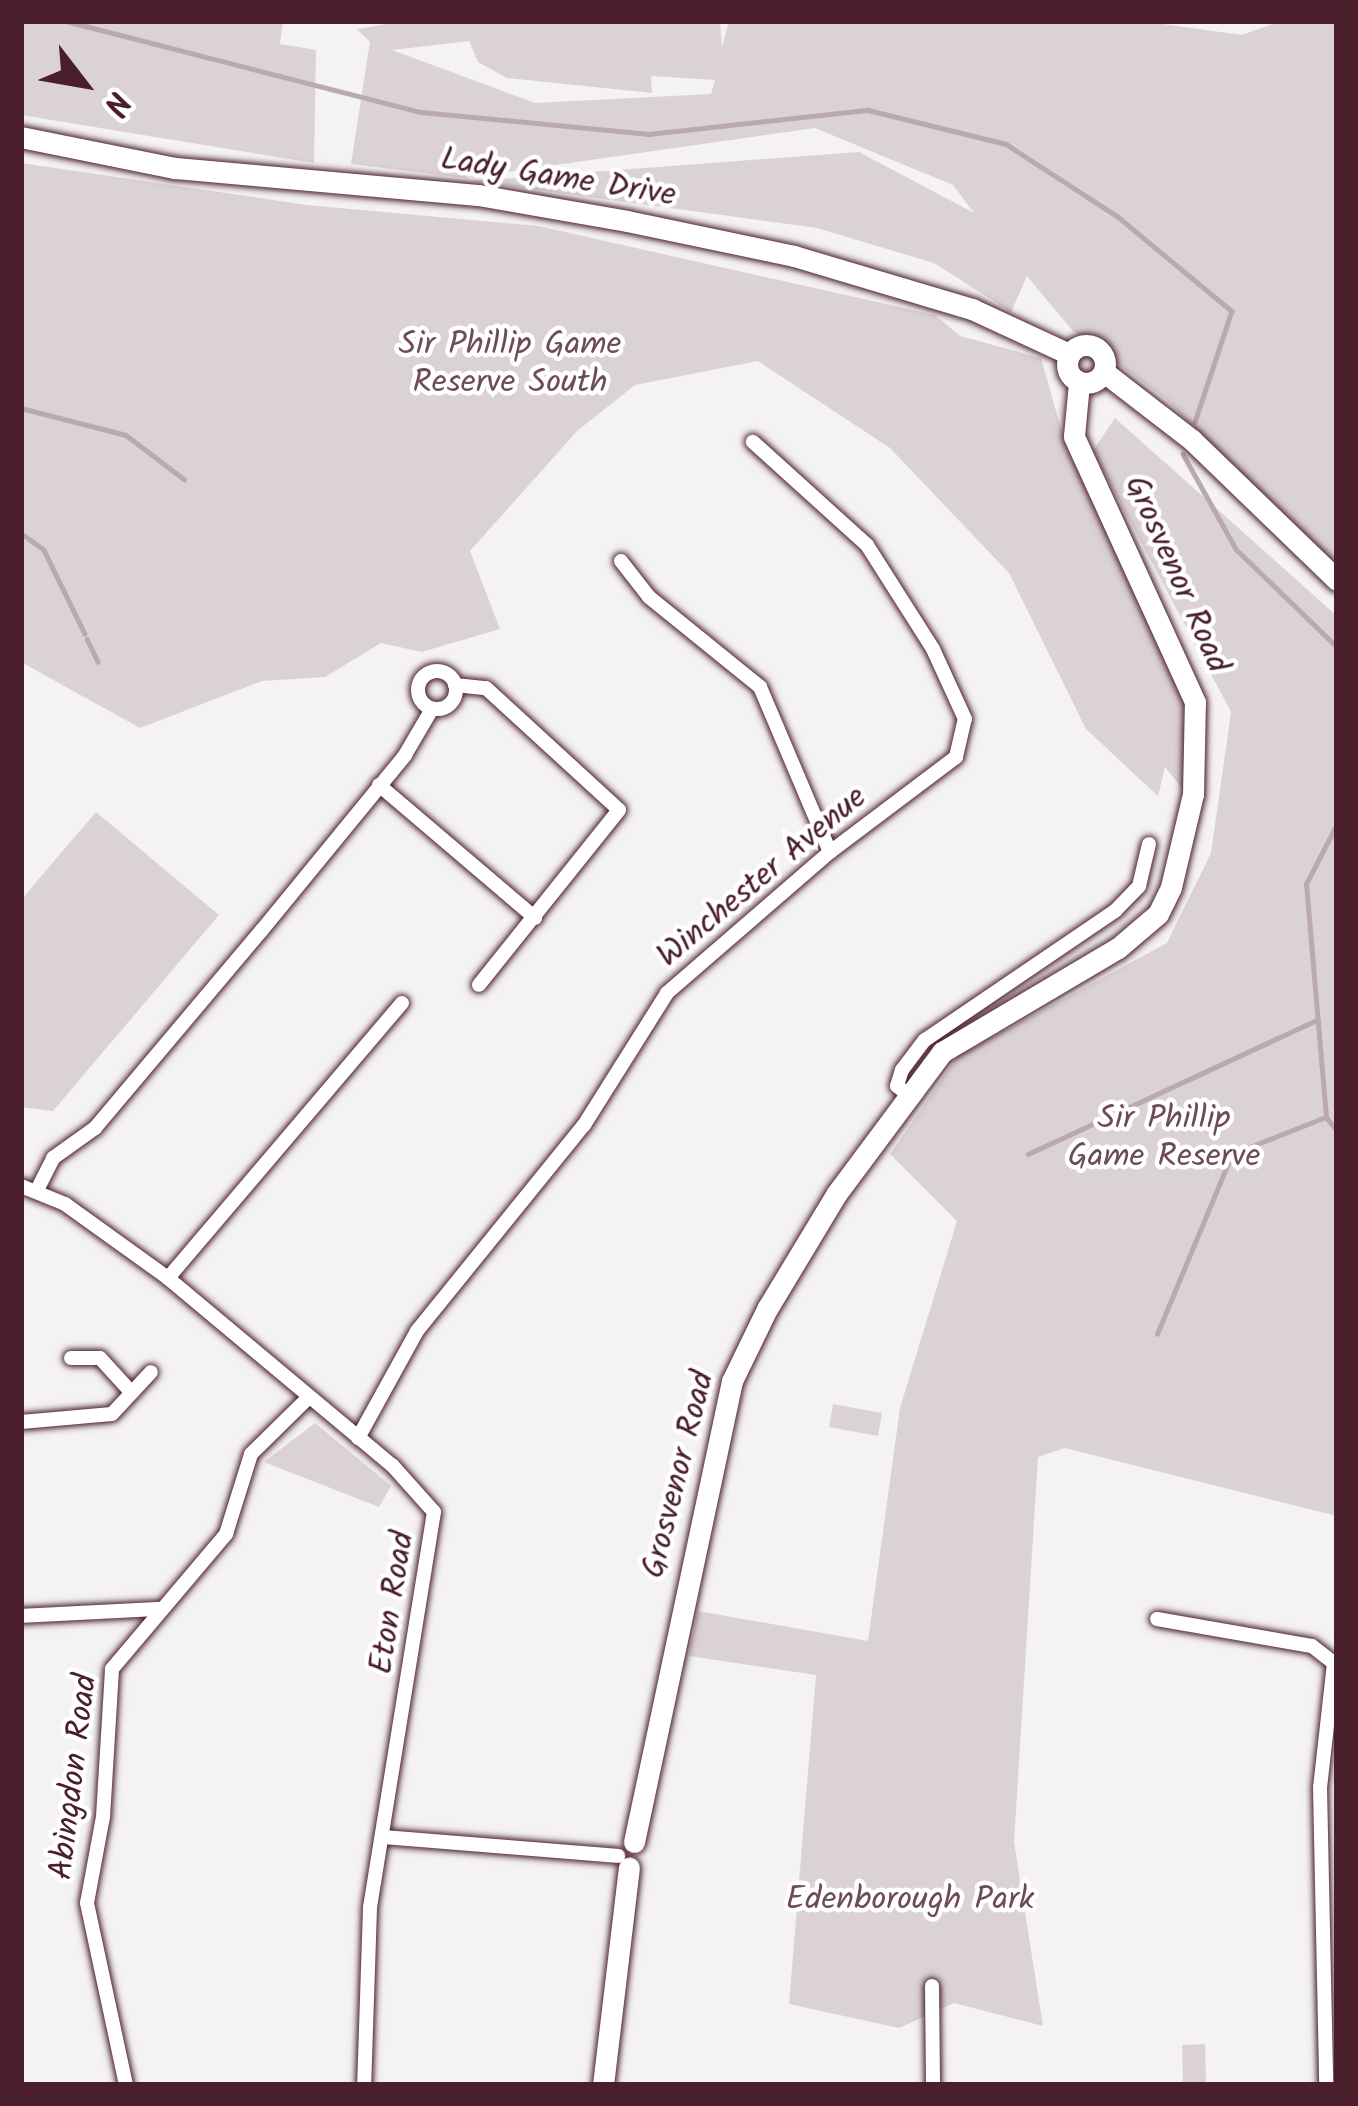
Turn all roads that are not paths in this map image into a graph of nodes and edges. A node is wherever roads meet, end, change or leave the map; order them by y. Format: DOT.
graph roads {
  1 [pos="21,137"];
  2 [pos="1069,354"];
  3 [pos="1104,372"];
  4 [pos="1079,383"];
  5 [pos="753,442"];
  6 [pos="621,561"];
  7 [pos="1337,580"];
  8 [pos="455,685"];
  9 [pos="431,709"];
  10 [pos="379,785"];
  11 [pos="1148,844"];
  12 [pos="830,852"];
  13 [pos="535,918"];
  14 [pos="478,986"];
  15 [pos="402,1003"];
  16 [pos="907,1094"];
  17 [pos="29,1188"];
  18 [pos="168,1279"];
  19 [pos="71,1358"];
  20 [pos="151,1372"];
  21 [pos="131,1392"];
  22 [pos="309,1396"];
  23 [pos="21,1422"];
  24 [pos="358,1438"];
  25 [pos="160,1609"];
  26 [pos="21,1616"];
  27 [pos="1157,1619"];
  28 [pos="384,1838"];
  29 [pos="627,1855"];
  30 [pos="932,1986"];
  31 [pos="126,2085"];
  32 [pos="364,2085"];
  33 [pos="603,2085"];
  34 [pos="933,2085"];
  35 [pos="1326,2085"];
  1 -- 2 [label="street, Lady Game Drive"];
  2 -- 3 [label="street"];
  2 -- 4 [label="street"];
  3 -- 4 [label="street"];
  3 -- 7 [label="street"];
  4 -- 16 [label="street, Grosvenor Road"];
  5 -- 12 [label="street, Winchester Avenue"];
  6 -- 12 [label="street"];
  8 -- 9 [label="street"];
  8 -- 9 [label="street"];
  8 -- 13 [label="street"];
  9 -- 10 [label="street"];
  10 -- 13 [label="street"];
  10 -- 17 [label="street"];
  11 -- 16 [label="street, Grosvenor Road"];
  12 -- 24 [label="street, Winchester Avenue"];
  13 -- 14 [label="street"];
  15 -- 18 [label="street"];
  16 -- 29 [label="street, Grosvenor Road"];
  17 -- 18 [label="street, Eton Road"];
  18 -- 22 [label="street, Eton Road"];
  19 -- 21 [label="street"];
  20 -- 21 [label="street"];
  21 -- 23 [label="street"];
  22 -- 24 [label="street, Eton Road"];
  22 -- 25 [label="street, Abingdon Road"];
  24 -- 28 [label="street, Eton Road"];
  25 -- 26 [label="street"];
  25 -- 31 [label="street, Abingdon Road"];
  27 -- 35 [label="street"];
  28 -- 29 [label="street"];
  28 -- 32 [label="street, Eton Road"];
  29 -- 33 [label="street, Grosvenor Road"];
  30 -- 34 [label="street"];
}
